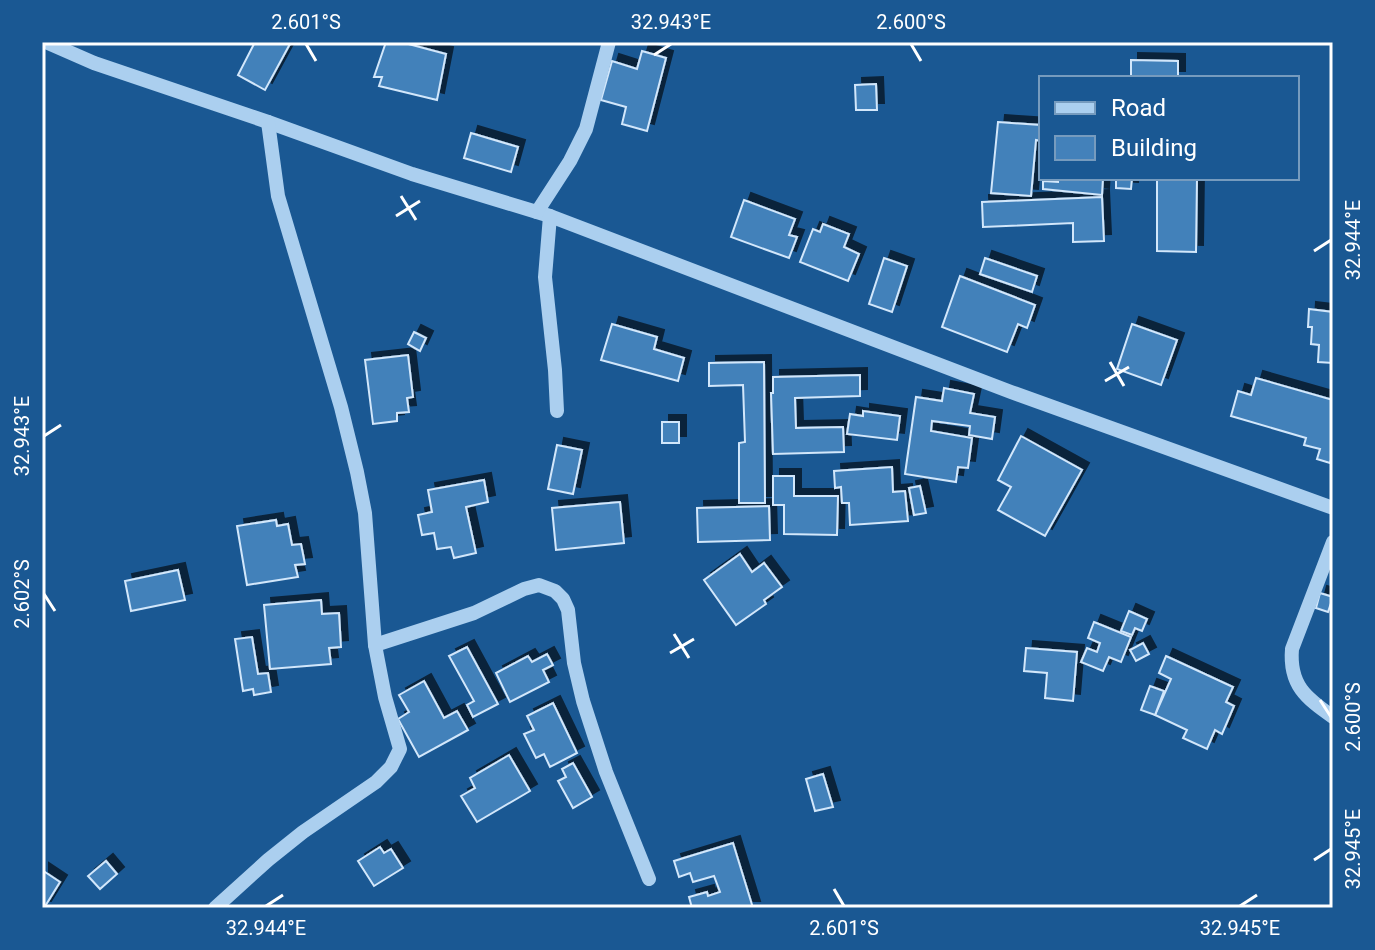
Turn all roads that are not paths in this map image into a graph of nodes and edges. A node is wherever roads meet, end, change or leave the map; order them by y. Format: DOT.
graph roads {
  1 [pos="46,42"];
  2 [pos="609,42"];
  3 [pos="268,122"];
  4 [pos="544,214"];
  5 [pos="557,411"];
  6 [pos="1333,508"];
  7 [pos="1333,542"];
  8 [pos="375,645"];
  9 [pos="1333,717"];
  10 [pos="649,879"];
  11 [pos="215,908"];
  1 -- 3 [label="street"];
  2 -- 4 [label="street"];
  3 -- 4 [label="street"];
  3 -- 8 [label="street"];
  4 -- 5 [label="street"];
  4 -- 6 [label="street"];
  7 -- 9 [label="street"];
  8 -- 10 [label="street"];
  8 -- 11 [label="street"];
}
